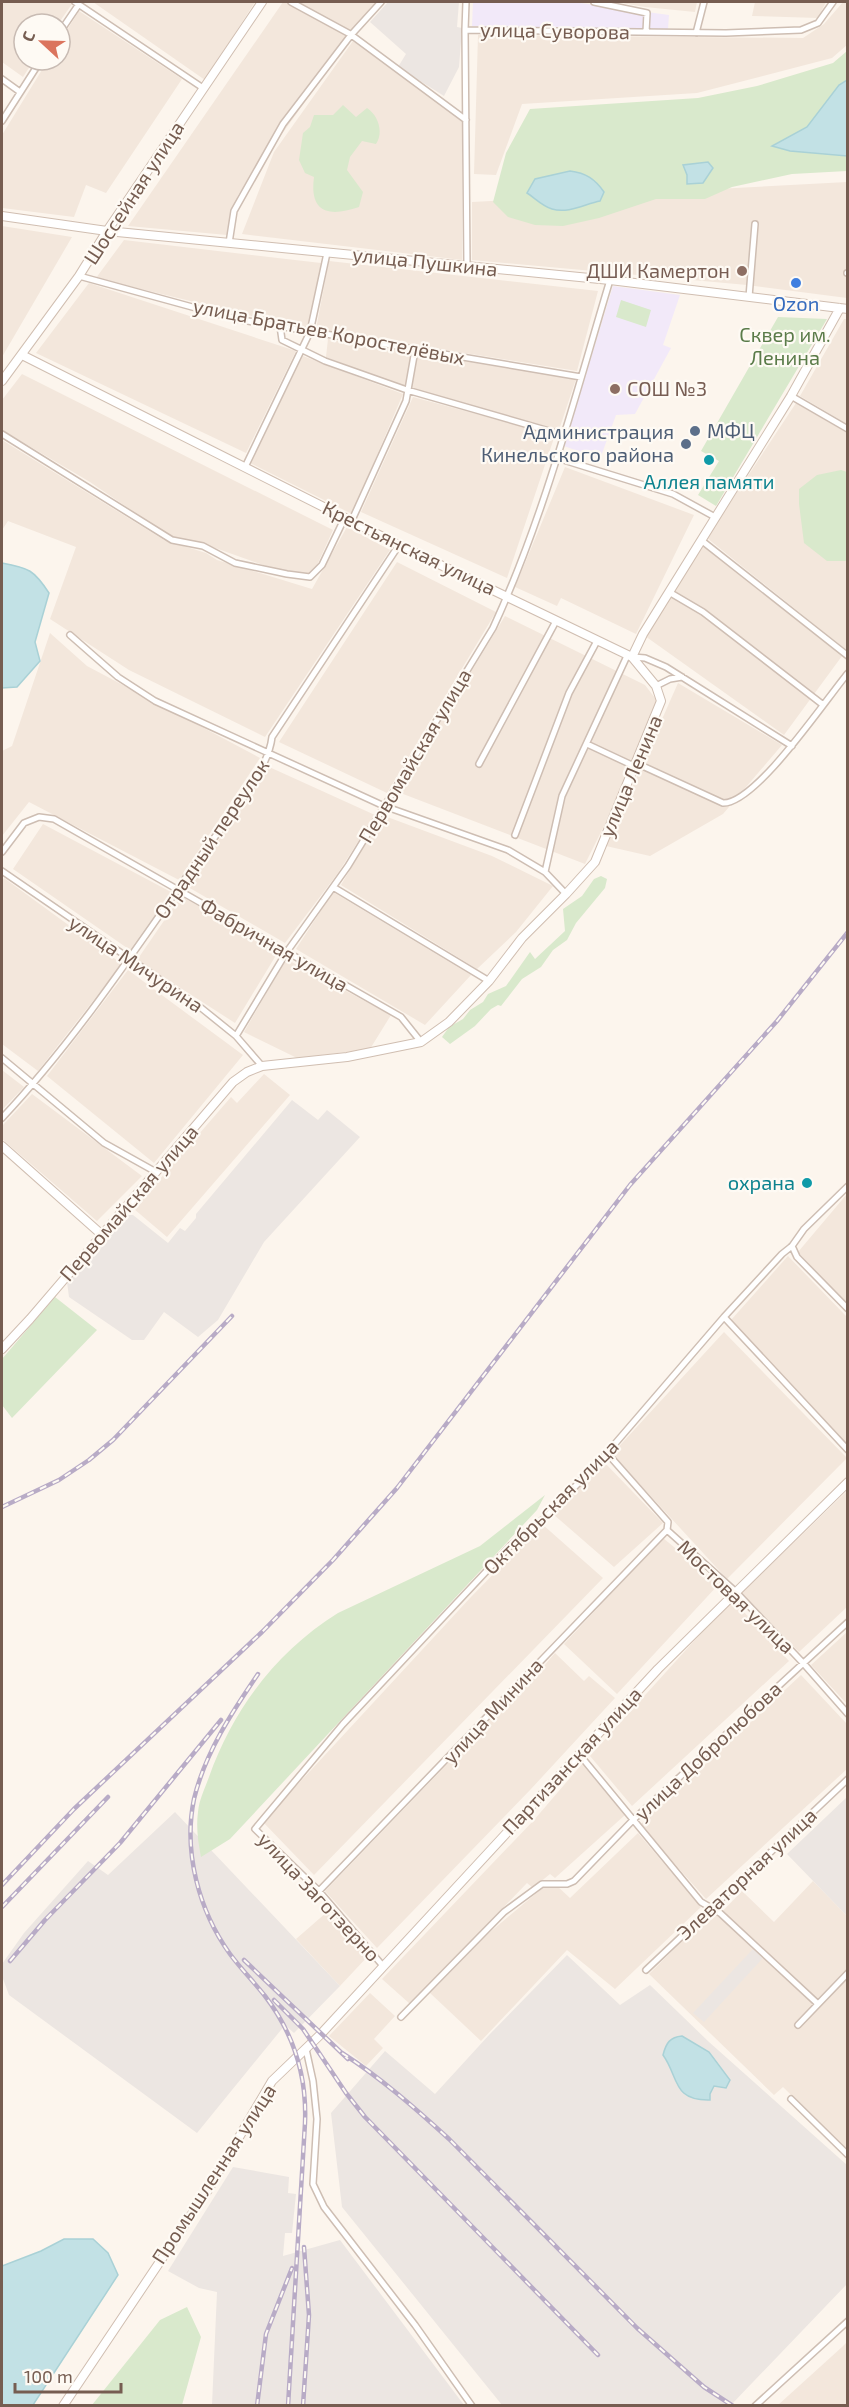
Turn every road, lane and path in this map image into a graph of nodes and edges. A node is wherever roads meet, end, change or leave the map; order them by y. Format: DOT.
graph roads {
  1 [pos="261,2"];
  2 [pos="291,2"];
  3 [pos="381,2"];
  4 [pos="466,2"];
  5 [pos="594,2"];
  6 [pos="704,2"];
  7 [pos="833,2"];
  8 [pos="77,3"];
  9 [pos="465,30"];
  10 [pos="646,32"];
  11 [pos="696,33"];
  12 [pos="351,35"];
  13 [pos="33,72"];
  14 [pos="2,79"];
  15 [pos="203,88"];
  16 [pos="20,92"];
  17 [pos="466,120"];
  18 [pos="2,121"];
  19 [pos="2,216"];
  20 [pos="756,224"];
  21 [pos="107,231"];
  22 [pos="229,243"];
  23 [pos="327,253"];
  24 [pos="467,267"];
  25 [pos="79,276"];
  26 [pos="610,280"];
  27 [pos="749,297"];
  28 [pos="844,309"];
  29 [pos="280,326"];
  30 [pos="310,332"];
  31 [pos="301,348"];
  32 [pos="415,350"];
  33 [pos="22,355"];
  34 [pos="581,377"];
  35 [pos="2,381"];
  36 [pos="407,390"];
  37 [pos="790,396"];
  38 [pos="848,429"];
  39 [pos="2,434"];
  40 [pos="563,435"];
  41 [pos="557,458"];
  42 [pos="244,467"];
  43 [pos="715,517"];
  44 [pos="349,518"];
  45 [pos="701,540"];
  46 [pos="399,545"];
  47 [pos="669,592"];
  48 [pos="508,597"];
  49 [pos="556,621"];
  50 [pos="70,635"];
  51 [pos="597,641"];
  52 [pos="848,656"];
  53 [pos="629,657"];
  54 [pos="848,673"];
  55 [pos="683,677"];
  56 [pos="656,686"];
  57 [pos="822,704"];
  58 [pos="587,744"];
  59 [pos="792,746"];
  60 [pos="270,753"];
  61 [pos="479,764"];
  62 [pos="635,764"];
  63 [pos="384,806"];
  64 [pos="515,836"];
  65 [pos="2,852"];
  66 [pos="2,871"];
  67 [pos="545,872"];
  68 [pos="333,887"];
  69 [pos="177,889"];
  70 [pos="566,894"];
  71 [pos="286,953"];
  72 [pos="129,960"];
  73 [pos="489,981"];
  74 [pos="236,1036"];
  75 [pos="421,1042"];
  76 [pos="2,1058"];
  77 [pos="262,1066"];
  78 [pos="34,1083"];
  79 [pos="2,1118"];
  80 [pos="2,1146"];
  81 [pos="156,1172"];
  82 [pos="848,1185"];
  83 [pos="101,1234"];
  84 [pos="792,1246"];
  85 [pos="848,1309"];
  86 [pos="724,1317"];
  87 [pos="2,1349"];
  88 [pos="848,1450"];
  89 [pos="608,1453"];
  90 [pos="848,1482"];
  91 [pos="667,1530"];
  92 [pos="735,1592"];
  93 [pos="848,1622"];
  94 [pos="804,1664"];
  95 [pos="848,1714"];
  96 [pos="579,1754"];
  97 [pos="848,1779"];
  98 [pos="633,1820"];
  99 [pos="255,1829"];
  100 [pos="319,1891"];
  101 [pos="710,1908"];
  102 [pos="383,1966"];
  103 [pos="646,1970"];
  104 [pos="848,1973"];
  105 [pos="818,2004"];
  106 [pos="401,2017"];
  107 [pos="798,2025"];
  108 [pos="306,2049"];
  109 [pos="791,2099"];
  110 [pos="848,2155"];
  111 [pos="848,2320"];
  112 [pos="63,2406"];
  113 [pos="472,2406"];
  114 [pos="755,2406"];
  1 -- 15 [label="street, Шоссейная улица"];
  2 -- 12 [label="street"];
  3 -- 12 [label="street"];
  4 -- 9 [label="street"];
  5 -- 10 [label="street, улица Суворова"];
  6 -- 11 [label="street"];
  7 -- 11 [label="street, улица Суворова"];
  8 -- 15 [label="street"];
  9 -- 10 [label="street, улица Суворова"];
  9 -- 17 [label="street"];
  10 -- 11 [label="street, улица Суворова"];
  12 -- 17 [label="street"];
  12 -- 22 [label="street"];
  13 -- 16 [label="street"];
  14 -- 16 [label="street"];
  15 -- 21 [label="street, Шоссейная улица"];
  16 -- 18 [label="street"];
  17 -- 24 [label="street"];
  19 -- 21 [label="street, улица Пушкина"];
  20 -- 27 [label="street"];
  21 -- 22 [label="street, улица Пушкина"];
  21 -- 25 [label="street, Шоссейная улица"];
  22 -- 23 [label="street, улица Пушкина"];
  23 -- 24 [label="street, улица Пушкина"];
  23 -- 30 [label="street"];
  24 -- 26 [label="street, улица Пушкина"];
  25 -- 29 [label="street, улица Братьев Коростелёвых"];
  25 -- 33 [label="street, Шоссейная улица"];
  26 -- 27 [label="street, улица Пушкина"];
  26 -- 34 [label="street, Первомайская улица"];
  27 -- 28 [label="street, улица Пушкина"];
  28 -- 37 [label="street"];
  29 -- 30 [label="street, улица Братьев Коростелёвых"];
  29 -- 31 [label="street"];
  30 -- 31 [label="street"];
  30 -- 32 [label="street, улица Братьев Коростелёвых"];
  31 -- 36 [label="street"];
  31 -- 42 [label="street"];
  32 -- 34 [label="street, улица Братьев Коростелёвых"];
  32 -- 36 [label="street"];
  33 -- 35 [label="street, Шоссейная улица"];
  33 -- 42 [label="street, Крестьянская улица"];
  34 -- 40 [label="street, Первомайская улица"];
  36 -- 40 [label="street"];
  36 -- 44 [label="street"];
  37 -- 38 [label="street"];
  37 -- 43 [label="street"];
  39 -- 44 [label="street"];
  40 -- 41 [label="street, Первомайская улица"];
  41 -- 43 [label="street"];
  41 -- 48 [label="street, Первомайская улица"];
  42 -- 44 [label="street, Крестьянская улица"];
  43 -- 45 [label="street"];
  44 -- 46 [label="street, Крестьянская улица"];
  45 -- 47 [label="street"];
  45 -- 52 [label="street"];
  46 -- 48 [label="street, Крестьянская улица"];
  46 -- 60 [label="street, Отрадный переулок"];
  47 -- 53 [label="street"];
  47 -- 57 [label="street"];
  48 -- 49 [label="street, Крестьянская улица"];
  48 -- 63 [label="street, Первомайская улица"];
  49 -- 51 [label="street, Крестьянская улица"];
  49 -- 61 [label="street"];
  50 -- 60 [label="street"];
  51 -- 53 [label="street, Крестьянская улица"];
  51 -- 64 [label="street"];
  53 -- 55 [label="street, Крестьянская улица"];
  53 -- 56 [label="street, улица Ленина"];
  53 -- 58 [label="street"];
  54 -- 57 [label="street"];
  55 -- 56 [label="street"];
  55 -- 59 [label="street, Крестьянская улица"];
  56 -- 62 [label="street, улица Ленина"];
  57 -- 59 [label="street"];
  58 -- 62 [label="street"];
  58 -- 67 [label="street"];
  59 -- 62 [label="street"];
  60 -- 63 [label="street"];
  60 -- 69 [label="street, Отрадный переулок"];
  62 -- 70 [label="street, улица Ленина"];
  63 -- 67 [label="street"];
  63 -- 68 [label="street, Первомайская улица"];
  65 -- 69 [label="street, Фабричная улица"];
  66 -- 72 [label="street, улица Мичурина"];
  67 -- 70 [label="street"];
  68 -- 71 [label="street, Первомайская улица"];
  68 -- 73 [label="street"];
  69 -- 71 [label="street, Фабричная улица"];
  69 -- 72 [label="street, Отрадный переулок"];
  70 -- 73 [label="street, улица Ленина"];
  71 -- 74 [label="street, Первомайская улица"];
  71 -- 75 [label="street, Фабричная улица"];
  72 -- 74 [label="street, улица Мичурина"];
  72 -- 78 [label="street, Отрадный переулок"];
  73 -- 75 [label="street, улица Ленина"];
  74 -- 77 [label="street, улица Мичурина"];
  75 -- 77 [label="street, улица Ленина"];
  76 -- 78 [label="street"];
  77 -- 81 [label="street, Первомайская улица"];
  78 -- 79 [label="street, Отрадный переулок"];
  78 -- 81 [label="street"];
  80 -- 83 [label="street"];
  81 -- 83 [label="street, Первомайская улица"];
  82 -- 84 [label="street, Октябрьская улица"];
  83 -- 87 [label="street, Первомайская улица"];
  84 -- 85 [label="street"];
  84 -- 86 [label="street, Октябрьская улица"];
  86 -- 88 [label="street"];
  86 -- 89 [label="street, Октябрьская улица"];
  89 -- 91 [label="street, Мостовая улица"];
  89 -- 99 [label="street, Октябрьская улица"];
  90 -- 92 [label="street, Партизанская улица"];
  91 -- 92 [label="street, Мостовая улица"];
  91 -- 100 [label="street, улица Минина"];
  92 -- 94 [label="street, Мостовая улица"];
  92 -- 96 [label="street, Партизанская улица"];
  93 -- 94 [label="street, улица Добролюбова"];
  94 -- 95 [label="street, Мостовая улица"];
  94 -- 98 [label="street, улица Добролюбова"];
  96 -- 98 [label="street"];
  96 -- 102 [label="street, Партизанская улица"];
  97 -- 101 [label="street, Элеваторная улица"];
  98 -- 101 [label="street"];
  98 -- 106 [label="street, улица Добролюбова"];
  99 -- 100 [label="street, улица Заготзерно"];
  100 -- 102 [label="street, улица Заготзерно"];
  101 -- 103 [label="street, Элеваторная улица"];
  101 -- 105 [label="street"];
  102 -- 108 [label="street, Партизанская улица"];
  104 -- 105 [label="street"];
  105 -- 107 [label="street"];
  108 -- 112 [label="street, Промышленная улица"];
  108 -- 113 [label="street"];
  109 -- 110 [label="street"];
  111 -- 114 [label="street"];
}
